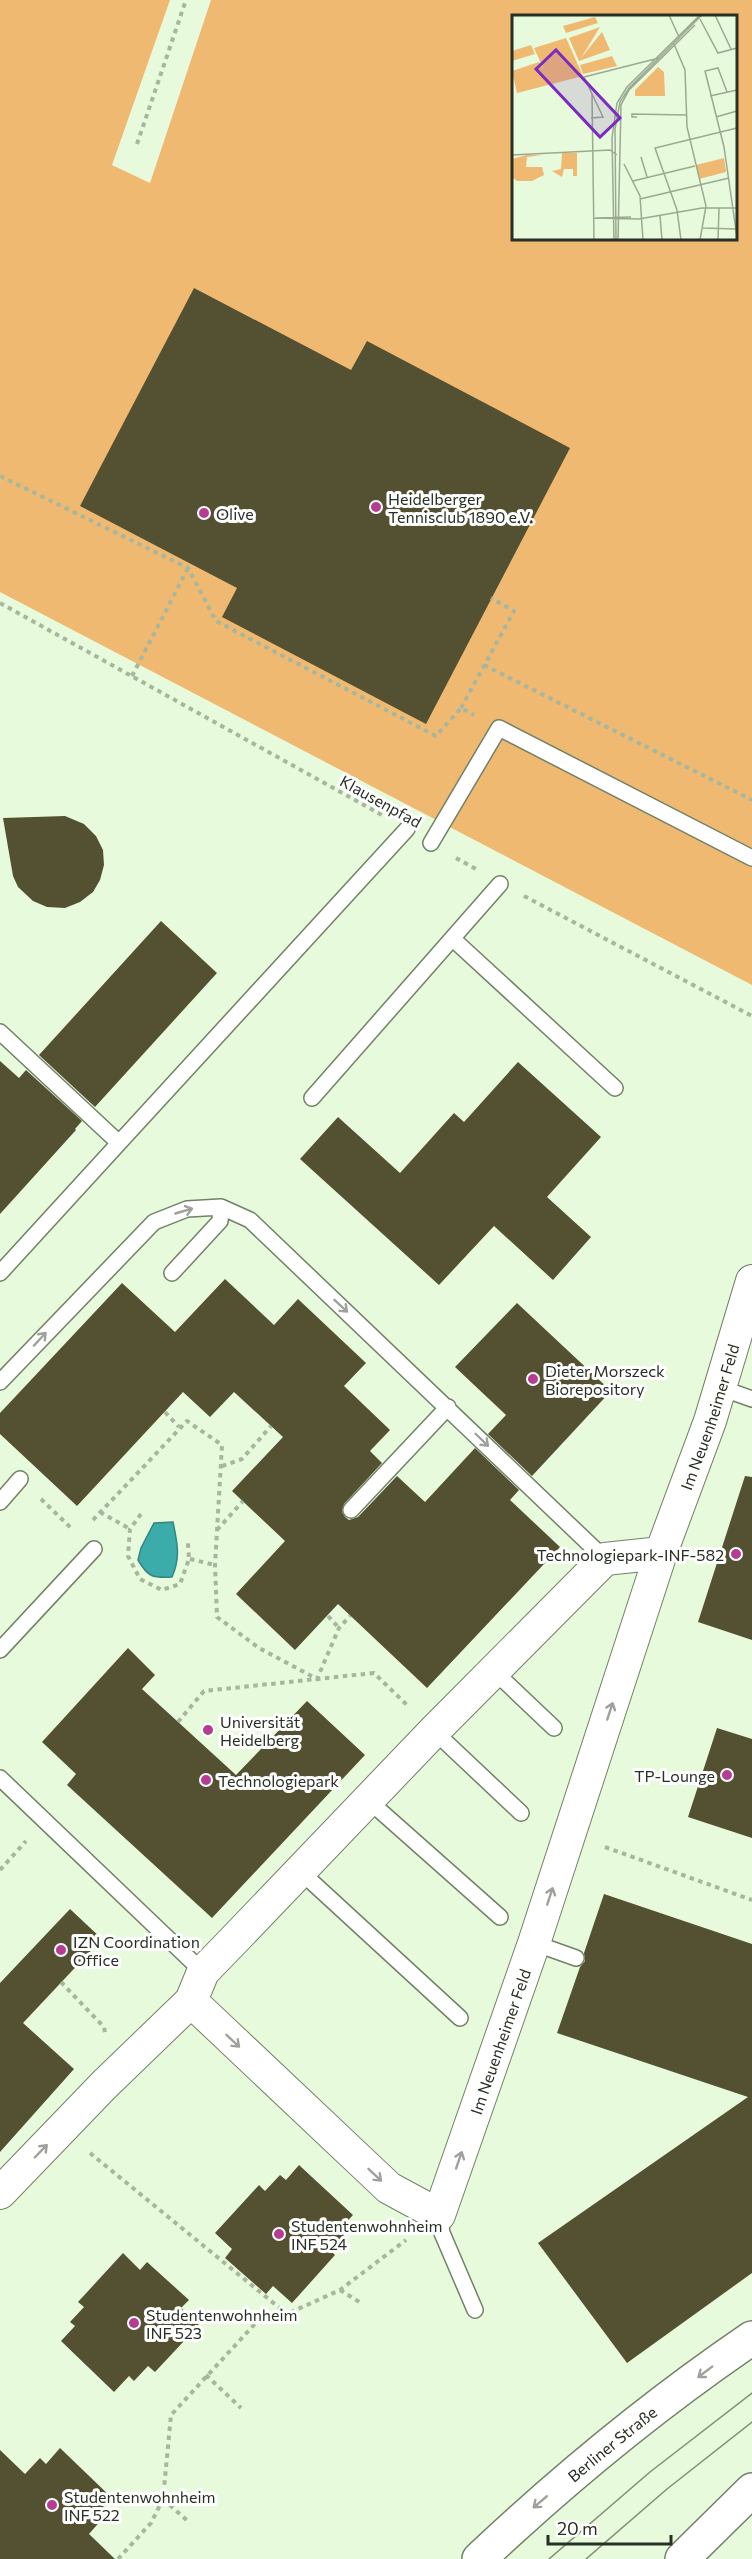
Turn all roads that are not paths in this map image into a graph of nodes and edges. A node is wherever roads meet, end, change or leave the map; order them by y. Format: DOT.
graph roads {
  1 [pos="407,829"];
  2 [pos="431,843"];
  3 [pos="752,858"];
  4 [pos="500,884"];
  5 [pos="453,939"];
  6 [pos="0,1032"];
  7 [pos="615,1088"];
  8 [pos="312,1098"];
  9 [pos="118,1143"];
  10 [pos="221,1207"];
  11 [pos="0,1273"];
  12 [pos="172,1273"];
  13 [pos="752,1281"];
  14 [pos="0,1382"];
  15 [pos="721,1388"];
  16 [pos="752,1399"];
  17 [pos="448,1407"];
  18 [pos="20,1479"];
  19 [pos="0,1502"];
  20 [pos="351,1510"];
  21 [pos="94,1549"];
  22 [pos="661,1553"];
  23 [pos="605,1559"];
  24 [pos="0,1650"];
  25 [pos="494,1671"];
  26 [pos="554,1728"];
  27 [pos="434,1731"];
  28 [pos="0,1778"];
  29 [pos="368,1800"];
  30 [pos="521,1813"];
  31 [pos="300,1871"];
  32 [pos="500,1917"];
  33 [pos="534,1943"];
  34 [pos="576,1958"];
  35 [pos="203,1972"];
  36 [pos="191,2001"];
  37 [pos="460,2018"];
  38 [pos="0,2193"];
  39 [pos="440,2215"];
  40 [pos="475,2310"];
  41 [pos="752,2338"];
  42 [pos="752,2490"];
  43 [pos="479,2559"];
  44 [pos="681,2559"];
  1 -- 9 [label="lane"];
  2 -- 3 [label="lane"];
  4 -- 5 [label="lane"];
  5 -- 7 [label="lane"];
  5 -- 8 [label="lane"];
  6 -- 9 [label="lane"];
  9 -- 11 [label="lane"];
  10 -- 12 [label="lane"];
  14 -- 10 [label="lane, one-way"];
  10 -- 17 [label="lane, one-way"];
  13 -- 15 [label="street, Im Neuenheimer Feld"];
  15 -- 16 [label="lane"];
  15 -- 22 [label="street, Im Neuenheimer Feld"];
  17 -- 20 [label="lane"];
  17 -- 23 [label="lane, one-way"];
  18 -- 19 [label="lane"];
  21 -- 24 [label="lane"];
  22 -- 23 [label="street"];
  33 -- 22 [label="street, Im Neuenheimer Feld, one-way"];
  23 -- 25 [label="street"];
  25 -- 26 [label="lane"];
  25 -- 27 [label="street"];
  27 -- 29 [label="street"];
  27 -- 30 [label="lane"];
  28 -- 35 [label="lane"];
  29 -- 31 [label="street"];
  29 -- 32 [label="lane"];
  31 -- 35 [label="street"];
  31 -- 37 [label="lane"];
  33 -- 34 [label="lane"];
  39 -- 33 [label="street, Im Neuenheimer Feld, one-way"];
  35 -- 36 [label="street"];
  38 -- 36 [label="street, one-way"];
  36 -- 39 [label="street, one-way"];
  39 -- 40 [label="lane"];
  41 -- 43 [label="main road, Berliner Straße, one-way"];
  42 -- 44 [label="main road"];
}
